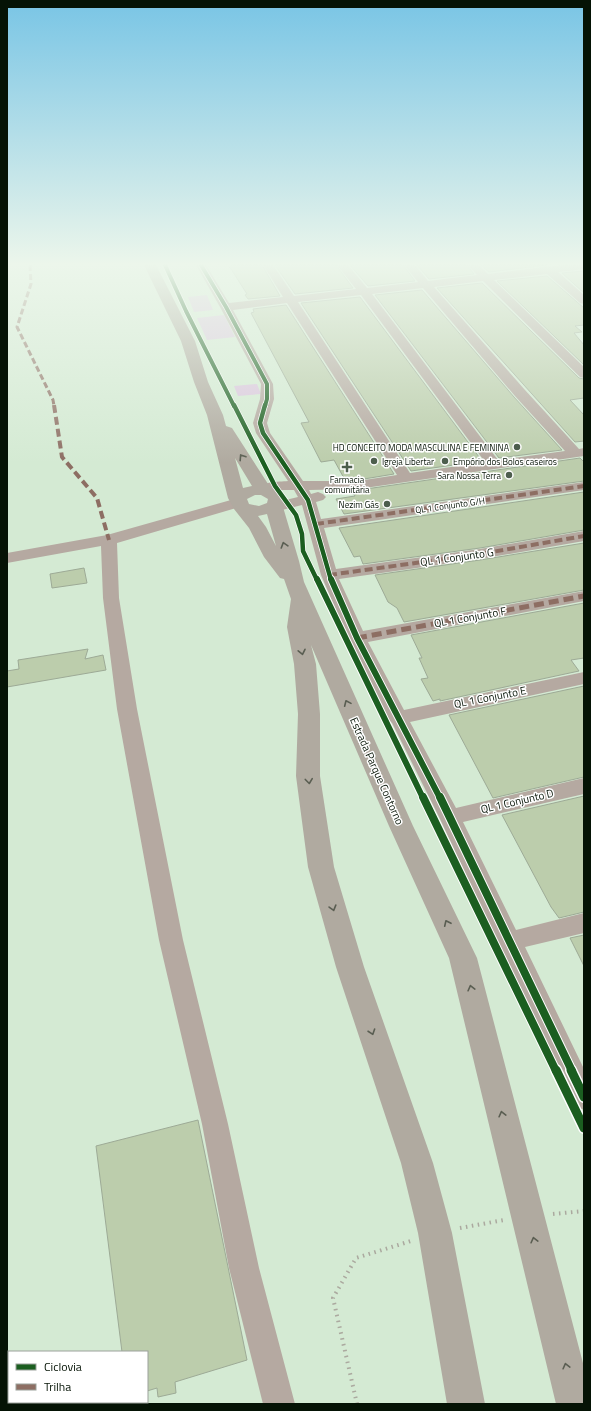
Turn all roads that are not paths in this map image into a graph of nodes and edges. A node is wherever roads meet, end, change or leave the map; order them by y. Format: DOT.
graph roads {
  1 [pos="183,331"];
  2 [pos="239,331"];
  3 [pos="310,331"];
  4 [pos="393,331"];
  5 [pos="466,331"];
  6 [pos="540,331"];
  7 [pos="584,374"];
  8 [pos="215,415"];
  9 [pos="580,452"];
  10 [pos="494,465"];
  11 [pos="406,478"];
  12 [pos="584,486"];
  13 [pos="263,490"];
  14 [pos="304,493"];
  15 [pos="239,503"];
  16 [pos="274,507"];
  17 [pos="316,524"];
  18 [pos="584,536"];
  19 [pos="109,540"];
  20 [pos="7,558"];
  21 [pos="329,575"];
  22 [pos="298,591"];
  23 [pos="584,596"];
  24 [pos="357,638"];
  25 [pos="584,678"];
  26 [pos="397,718"];
  27 [pos="584,786"];
  28 [pos="450,817"];
  29 [pos="584,923"];
  30 [pos="510,941"];
  31 [pos="584,1097"];
  32 [pos="279,1404"];
  33 [pos="466,1404"];
  34 [pos="575,1404"];
  1 -- 8 [label="main road, Estrada Parque Contorno"];
  2 -- 14 [label="street"];
  3 -- 11 [label="street"];
  4 -- 10 [label="street"];
  5 -- 9 [label="street"];
  6 -- 7 [label="street"];
  13 -- 8 [label="main road, Estrada Parque Contorno, one-way"];
  8 -- 15 [label="main road, Estrada Parque Contorno"];
  9 -- 10 [label="street"];
  10 -- 11 [label="street"];
  11 -- 14 [label="street"];
  12 -- 17 [label="street, QL 1 Conjunto G/H"];
  13 -- 14 [label="street"];
  13 -- 15 [label="main road"];
  13 -- 16 [label="main road, Estrada Parque Contorno"];
  14 -- 16 [label="street"];
  14 -- 17 [label="street"];
  15 -- 16 [label="main road"];
  15 -- 19 [label="street"];
  15 -- 22 [label="main road, Estrada Parque Contorno"];
  22 -- 16 [label="main road, Estrada Parque Contorno, one-way"];
  17 -- 21 [label="street"];
  18 -- 21 [label="street, QL 1 Conjunto G"];
  19 -- 20 [label="street"];
  19 -- 32 [label="street"];
  21 -- 24 [label="street"];
  22 -- 33 [label="main road, one-way"];
  34 -- 22 [label="main road, Estrada Parque Contorno, one-way"];
  23 -- 24 [label="street, QL 1 Conjunto F"];
  24 -- 26 [label="street"];
  25 -- 26 [label="street, QL 1 Conjunto E"];
  26 -- 28 [label="street"];
  27 -- 28 [label="street, QL 1 Conjunto D"];
  28 -- 30 [label="street"];
  29 -- 30 [label="street"];
  30 -- 31 [label="street"];
}
